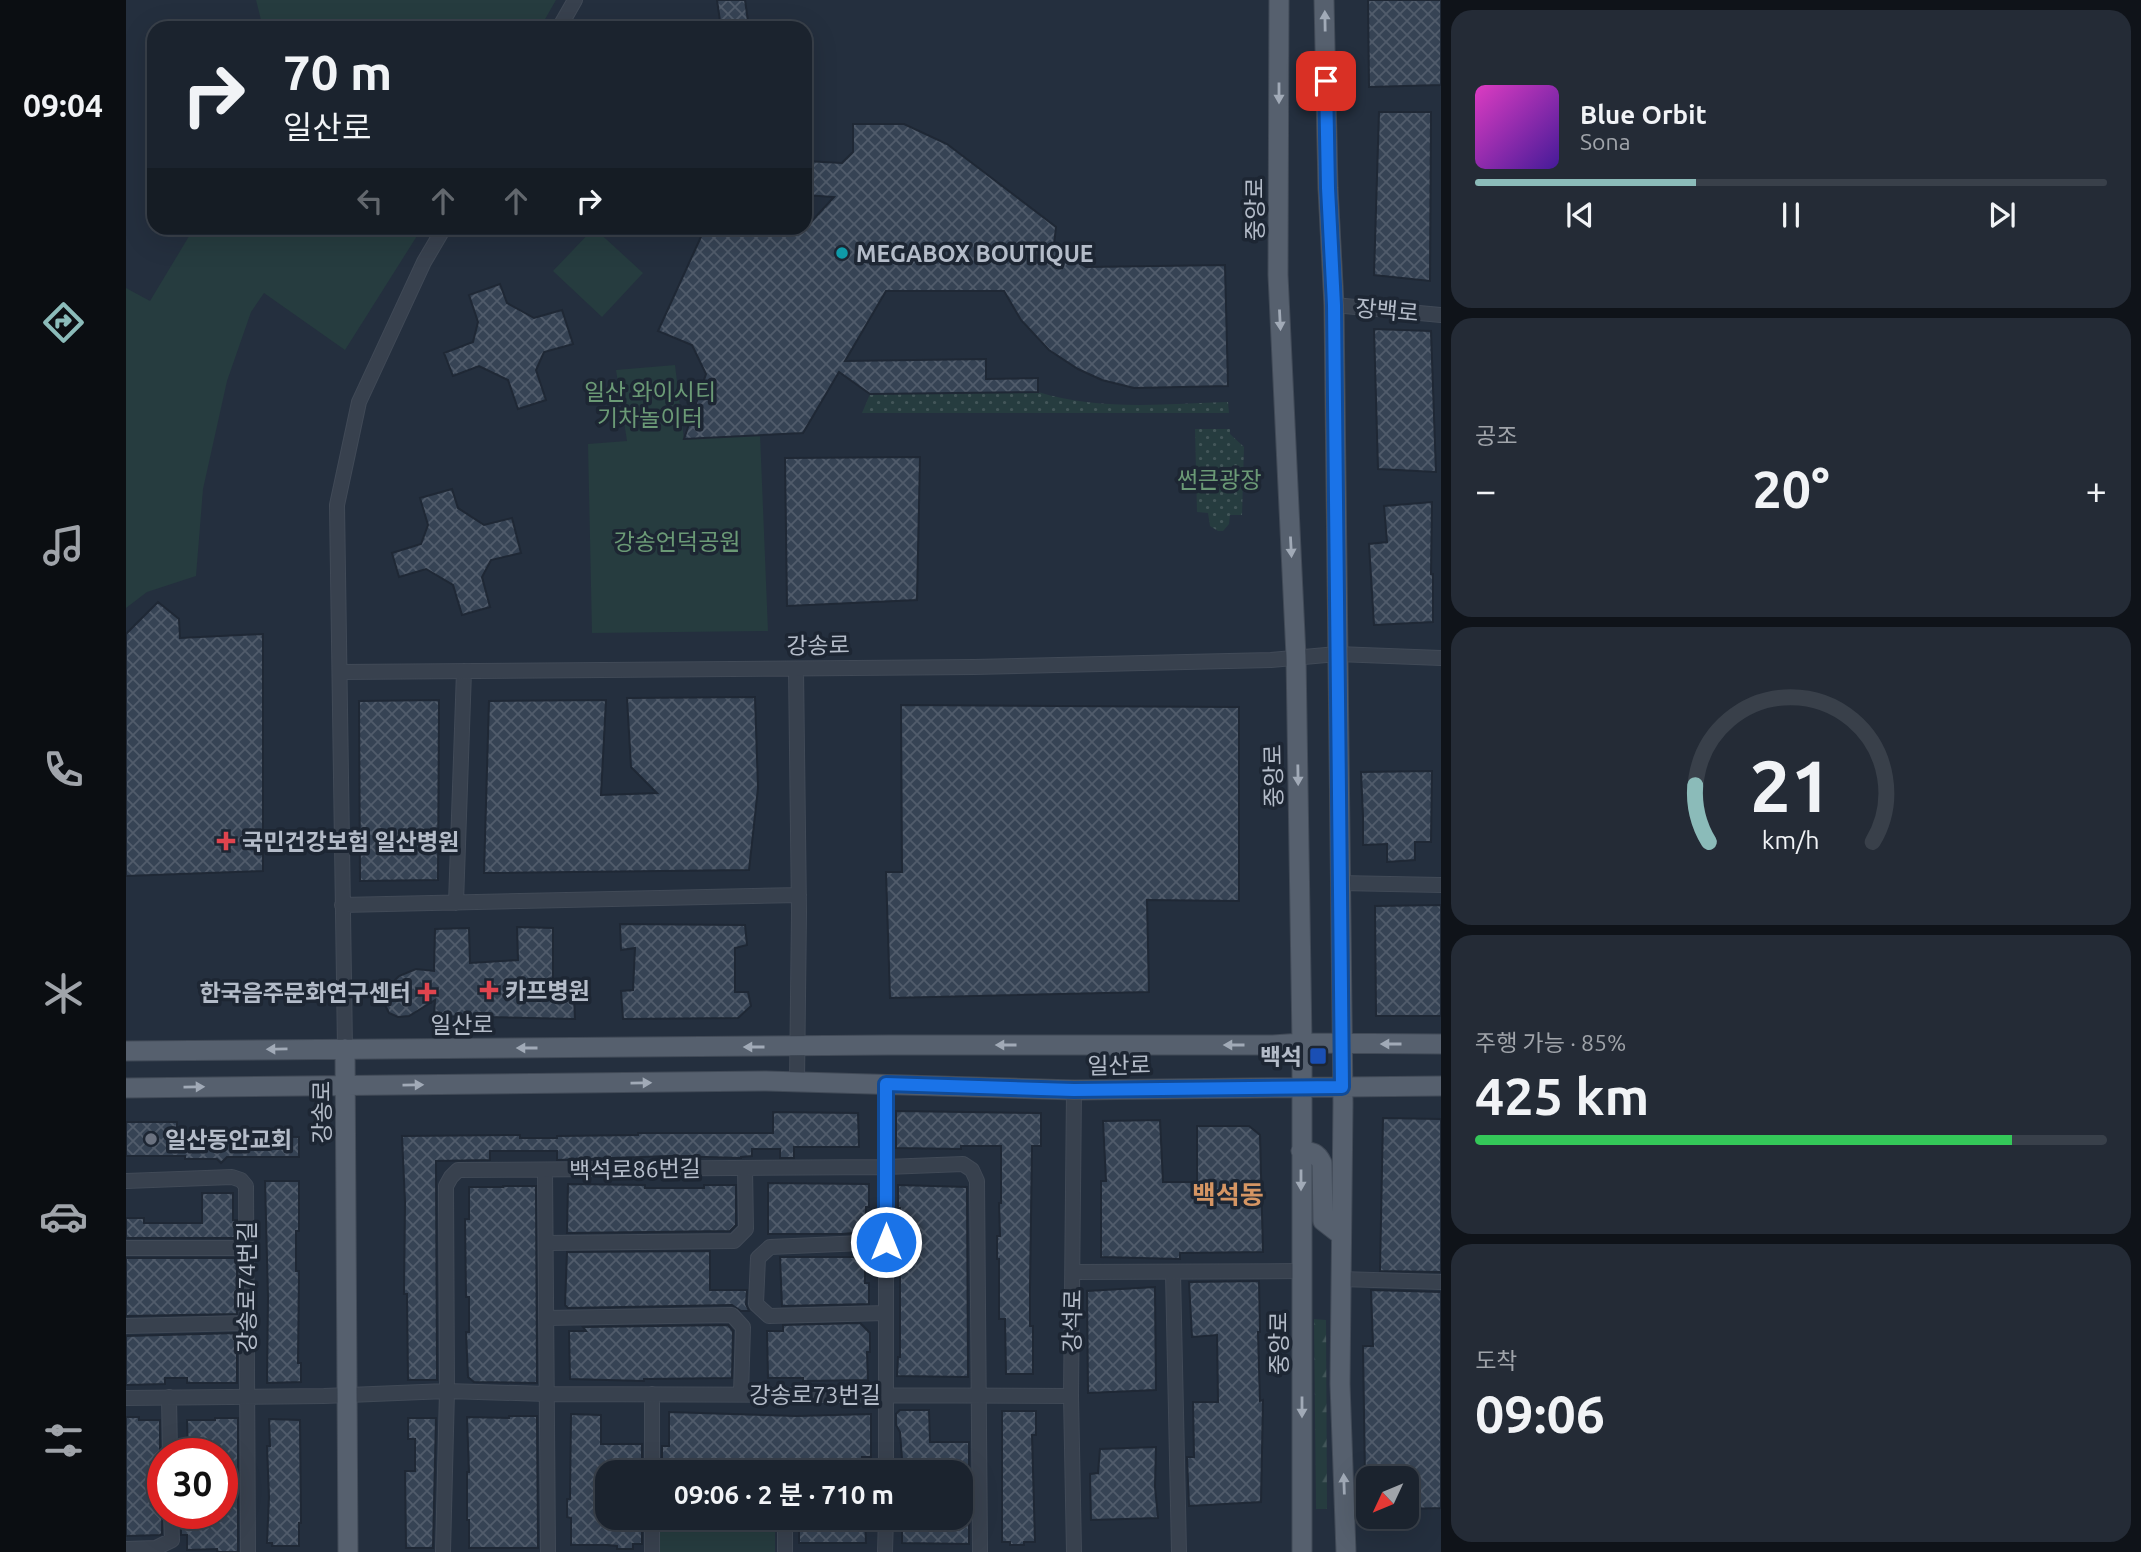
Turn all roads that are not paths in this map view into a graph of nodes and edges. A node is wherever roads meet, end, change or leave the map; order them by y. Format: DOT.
graph roads {
  1 [pos="575,0"];
  2 [pos="1279,0"];
  3 [pos="1324,0"];
  4 [pos="563,21"];
  5 [pos="440,235"];
  6 [pos="1334,305"];
  7 [pos="1441,315"];
  8 [pos="1337,654"];
  9 [pos="1296,656"];
  10 [pos="1441,658"];
  11 [pos="796,669"];
  12 [pos="464,671"];
  13 [pos="340,672"];
  14 [pos="1340,883"];
  15 [pos="1441,885"];
  16 [pos="799,895"];
  17 [pos="456,903"];
  18 [pos="342,905"];
  19 [pos="1302,1043"];
  20 [pos="1441,1044"];
  21 [pos="1342,1045"];
  22 [pos="797,1046"];
  23 [pos="345,1049"];
  24 [pos="126,1051"];
  25 [pos="797,1082"];
  26 [pos="886,1084"];
  27 [pos="345,1086"];
  28 [pos="1441,1086"];
  29 [pos="1300,1087"];
  30 [pos="1342,1087"];
  31 [pos="126,1088"];
  32 [pos="1074,1090"];
  33 [pos="1301,1152"];
  34 [pos="886,1167"];
  35 [pos="751,1168"];
  36 [pos="545,1170"];
  37 [pos="126,1181"];
  38 [pos="1340,1235"];
  39 [pos="886,1242"];
  40 [pos="546,1243"];
  41 [pos="126,1248"];
  42 [pos="247,1248"];
  43 [pos="1302,1271"];
  44 [pos="1073,1272"];
  45 [pos="1173,1273"];
  46 [pos="1340,1279"];
  47 [pos="1441,1282"];
  48 [pos="886,1312"];
  49 [pos="546,1318"];
  50 [pos="246,1323"];
  51 [pos="126,1326"];
  52 [pos="447,1391"];
  53 [pos="346,1394"];
  54 [pos="547,1394"];
  55 [pos="652,1394"];
  56 [pos="741,1394"];
  57 [pos="886,1394"];
  58 [pos="979,1395"];
  59 [pos="247,1396"];
  60 [pos="1071,1396"];
  61 [pos="169,1397"];
  62 [pos="126,1398"];
  63 [pos="170,1438"];
  64 [pos="652,1460"];
  65 [pos="886,1460"];
  66 [pos="172,1529"];
  67 [pos="652,1530"];
  68 [pos="785,1530"];
  69 [pos="886,1530"];
  70 [pos="126,1549"];
  71 [pos="248,1552"];
  72 [pos="348,1552"];
  73 [pos="443,1552"];
  74 [pos="548,1552"];
  75 [pos="652,1552"];
  76 [pos="785,1552"];
  77 [pos="886,1552"];
  78 [pos="980,1552"];
  79 [pos="1074,1552"];
  80 [pos="1179,1552"];
  81 [pos="1302,1552"];
  82 [pos="1346,1552"];
  1 -- 4 [label="street"];
  2 -- 9 [label="main road, 중앙로, one-way"];
  6 -- 3 [label="main road, one-way"];
  5 -- 13 [label="street, 강송로"];
  6 -- 7 [label="street, 장백로"];
  6 -- 8 [label="main road"];
  8 -- 9 [label="street"];
  8 -- 10 [label="street"];
  8 -- 14 [label="main road"];
  9 -- 11 [label="street, 강송로"];
  9 -- 19 [label="main road, 중앙로, one-way"];
  11 -- 12 [label="street, 강송로"];
  11 -- 16 [label="street"];
  12 -- 13 [label="street, 강송로"];
  12 -- 17 [label="street"];
  13 -- 18 [label="street, 강송로"];
  14 -- 15 [label="street"];
  14 -- 21 [label="main road"];
  16 -- 17 [label="street"];
  16 -- 22 [label="street"];
  17 -- 18 [label="street"];
  18 -- 23 [label="street, 강송로"];
  19 -- 21 [label="main road, 일산로"];
  19 -- 22 [label="main road, 일산로, one-way"];
  19 -- 29 [label="main road, 중앙로"];
  20 -- 21 [label="main road, 일산로, one-way"];
  21 -- 30 [label="main road"];
  22 -- 23 [label="main road, 일산로, one-way"];
  22 -- 25 [label="street"];
  23 -- 24 [label="main road, 일산로, one-way"];
  23 -- 27 [label="main road, 강송로"];
  25 -- 26 [label="main road, 일산로"];
  27 -- 25 [label="main road, 일산로, one-way"];
  26 -- 32 [label="main road, 일산로"];
  26 -- 34 [label="street"];
  31 -- 27 [label="main road, 일산로, one-way"];
  27 -- 53 [label="main road, 강송로"];
  28 -- 30 [label="main road, 일산로"];
  29 -- 30 [label="main road, 일산로"];
  29 -- 32 [label="main road, 일산로"];
  29 -- 33 [label="main road, 중앙로"];
  30 -- 38 [label="main road"];
  32 -- 44 [label="street, 강석로"];
  33 -- 38 [label="main road"];
  33 -- 43 [label="main road, 중앙로, one-way"];
  34 -- 35 [label="street, 백석로86번길"];
  34 -- 39 [label="street"];
  34 -- 58 [label="street"];
  35 -- 36 [label="street, 백석로86번길"];
  35 -- 40 [label="street"];
  36 -- 40 [label="street, 백석로86번길"];
  36 -- 52 [label="street"];
  37 -- 42 [label="street, 강송로74번길"];
  38 -- 46 [label="main road"];
  39 -- 48 [label="street"];
  39 -- 48 [label="street"];
  40 -- 49 [label="street, 백석로86번길"];
  41 -- 42 [label="street"];
  42 -- 50 [label="street, 강송로74번길"];
  43 -- 45 [label="street"];
  43 -- 81 [label="main road, 중앙로, one-way"];
  44 -- 45 [label="street"];
  44 -- 60 [label="street, 강석로"];
  45 -- 80 [label="street"];
  46 -- 47 [label="street"];
  82 -- 46 [label="main road, one-way"];
  48 -- 57 [label="street"];
  49 -- 54 [label="street, 백석로86번길"];
  49 -- 56 [label="street"];
  50 -- 51 [label="street"];
  50 -- 59 [label="street, 강송로74번길"];
  52 -- 53 [label="street, 강송로73번길"];
  52 -- 54 [label="street, 강송로73번길"];
  52 -- 73 [label="street"];
  53 -- 59 [label="street"];
  53 -- 72 [label="main road, 강송로"];
  54 -- 55 [label="street, 강송로73번길"];
  54 -- 74 [label="street, 백석로86번길"];
  55 -- 56 [label="street, 강송로73번길"];
  55 -- 64 [label="street"];
  56 -- 57 [label="street, 강송로73번길"];
  57 -- 58 [label="street, 강송로73번길"];
  57 -- 65 [label="street"];
  58 -- 60 [label="street, 강송로73번길"];
  58 -- 78 [label="street"];
  59 -- 61 [label="street"];
  59 -- 71 [label="street, 강송로74번길"];
  60 -- 79 [label="street, 강석로"];
  61 -- 62 [label="street"];
  61 -- 63 [label="street"];
  66 -- 70 [label="street"];
  67 -- 75 [label="street"];
  68 -- 76 [label="street"];
  69 -- 77 [label="street"];
}
